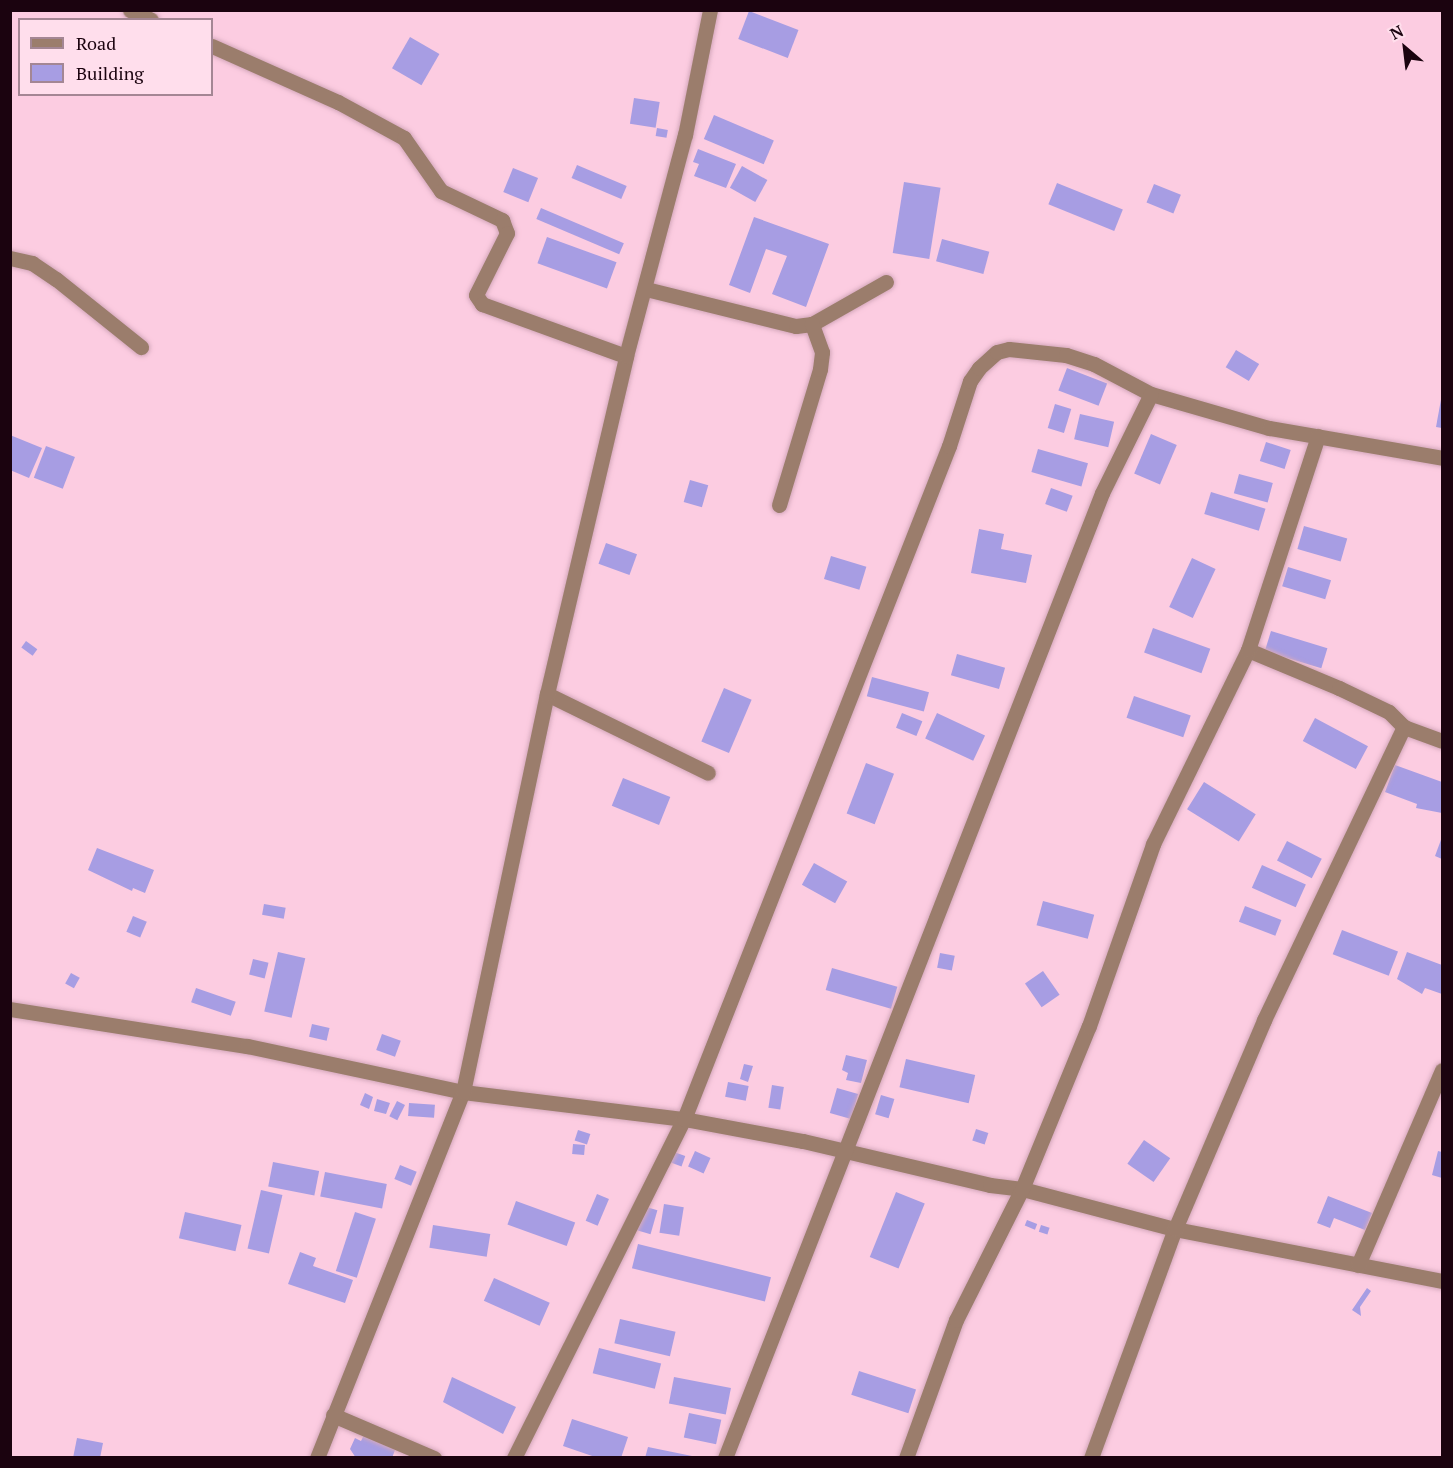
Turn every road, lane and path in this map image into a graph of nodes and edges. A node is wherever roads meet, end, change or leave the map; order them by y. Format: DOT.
graph roads {
  1 [pos="130,10"];
  2 [pos="710,10"];
  3 [pos="147,18"];
  4 [pos="213,46"];
  5 [pos="10,258"];
  6 [pos="886,282"];
  7 [pos="646,289"];
  8 [pos="812,324"];
  9 [pos="141,347"];
  10 [pos="626,356"];
  11 [pos="1151,394"];
  12 [pos="1318,436"];
  13 [pos="1443,458"];
  14 [pos="779,505"];
  15 [pos="1248,650"];
  16 [pos="547,694"];
  17 [pos="1404,727"];
  18 [pos="1443,741"];
  19 [pos="708,773"];
  20 [pos="10,1009"];
  21 [pos="1443,1070"];
  22 [pos="463,1092"];
  23 [pos="684,1119"];
  24 [pos="846,1151"];
  25 [pos="1022,1189"];
  26 [pos="1176,1229"];
  27 [pos="1358,1265"];
  28 [pos="1443,1281"];
  29 [pos="333,1415"];
  30 [pos="317,1458"];
  31 [pos="434,1458"];
  32 [pos="514,1458"];
  33 [pos="725,1458"];
  34 [pos="906,1458"];
  35 [pos="1091,1458"];
  1 -- 3 [label="street"];
  2 -- 7 [label="street"];
  4 -- 10 [label="street"];
  5 -- 9 [label="street"];
  6 -- 8 [label="street"];
  7 -- 8 [label="street"];
  7 -- 10 [label="street"];
  8 -- 14 [label="street"];
  10 -- 16 [label="street"];
  11 -- 12 [label="street"];
  11 -- 23 [label="street"];
  11 -- 24 [label="street"];
  12 -- 13 [label="street"];
  12 -- 15 [label="street"];
  15 -- 17 [label="street"];
  15 -- 25 [label="street"];
  16 -- 19 [label="street"];
  16 -- 22 [label="street"];
  17 -- 18 [label="street"];
  17 -- 26 [label="street"];
  20 -- 22 [label="street"];
  21 -- 27 [label="street"];
  22 -- 23 [label="street"];
  22 -- 29 [label="street"];
  23 -- 24 [label="street"];
  23 -- 32 [label="street"];
  24 -- 25 [label="street"];
  24 -- 33 [label="street"];
  25 -- 26 [label="street"];
  25 -- 34 [label="street"];
  26 -- 27 [label="street"];
  26 -- 35 [label="street"];
  27 -- 28 [label="street"];
  29 -- 30 [label="street"];
  29 -- 31 [label="street"];
}
